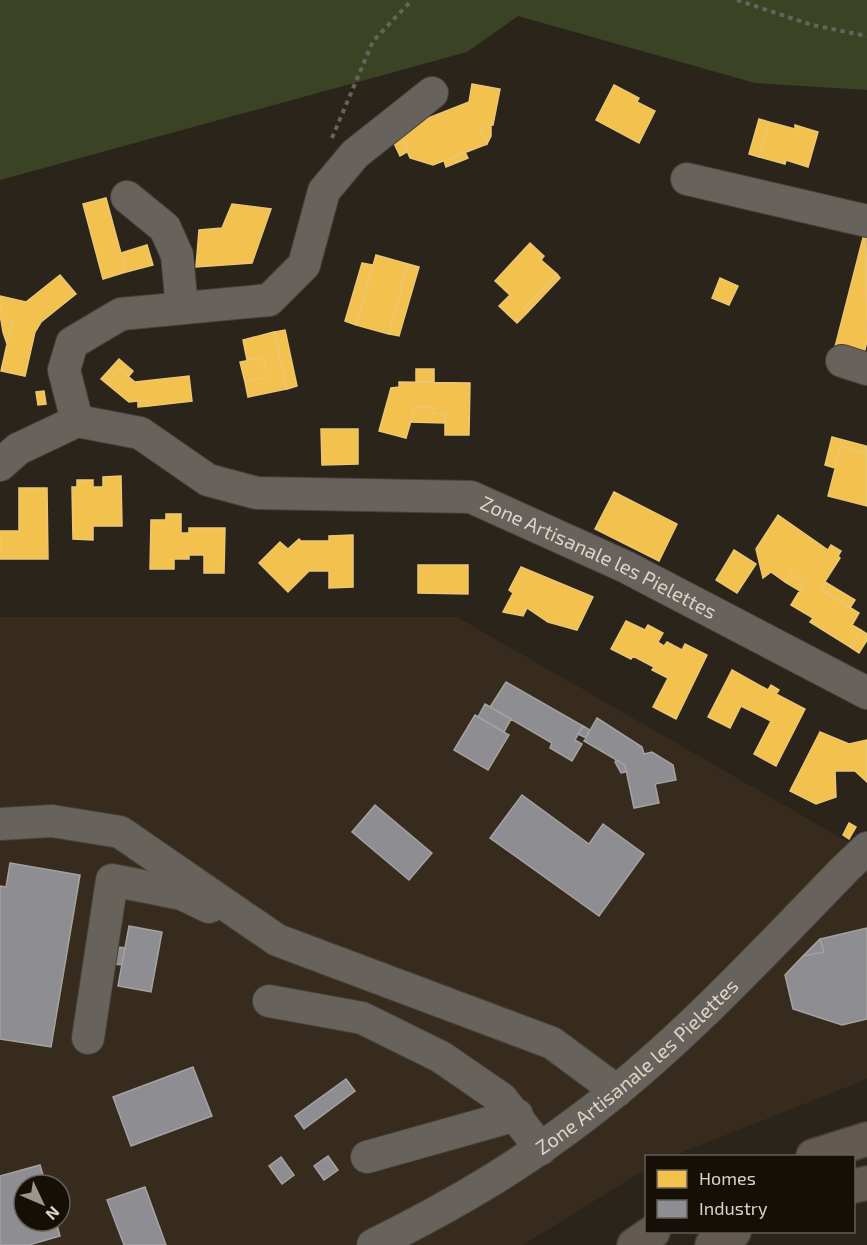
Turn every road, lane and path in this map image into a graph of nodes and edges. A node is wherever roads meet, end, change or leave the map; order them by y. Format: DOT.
graph roads {
  1 [pos="412,0"];
  2 [pos="737,0"];
  3 [pos="867,36"];
  4 [pos="432,93"];
  5 [pos="330,146"];
  6 [pos="687,179"];
  7 [pos="127,197"];
  8 [pos="867,221"];
  9 [pos="182,308"];
  10 [pos="77,421"];
  11 [pos="0,465"];
  12 [pos="867,693"];
  13 [pos="0,824"];
  14 [pos="867,848"];
  15 [pos="277,940"];
  16 [pos="269,1001"];
  17 [pos="88,1038"];
  18 [pos="617,1091"];
  19 [pos="517,1115"];
  20 [pos="867,1139"];
  21 [pos="541,1149"];
  22 [pos="816,1155"];
  23 [pos="367,1157"];
  24 [pos="652,1233"];
  25 [pos="732,1233"];
  26 [pos="373,1245"];
  27 [pos="634,1245"];
  28 [pos="712,1245"];
  1 -- 5 [label="path"];
  2 -- 3 [label="path"];
  4 -- 9 [label="street"];
  6 -- 8 [label="street"];
  7 -- 9 [label="street"];
  9 -- 10 [label="street"];
  10 -- 11 [label="street"];
  10 -- 12 [label="street, Zone Artisanale les Pielettes"];
  13 -- 15 [label="street"];
  14 -- 18 [label="street, Zone Artisanale les Pielettes"];
  15 -- 17 [label="street"];
  15 -- 18 [label="street"];
  16 -- 19 [label="street"];
  18 -- 21 [label="street, Zone Artisanale les Pielettes"];
  19 -- 21 [label="street"];
  19 -- 23 [label="street"];
  20 -- 22 [label="highway"];
  21 -- 26 [label="street, Zone Artisanale les Pielettes"];
  24 -- 27 [label="highway"];
  25 -- 28 [label="highway"];
}
